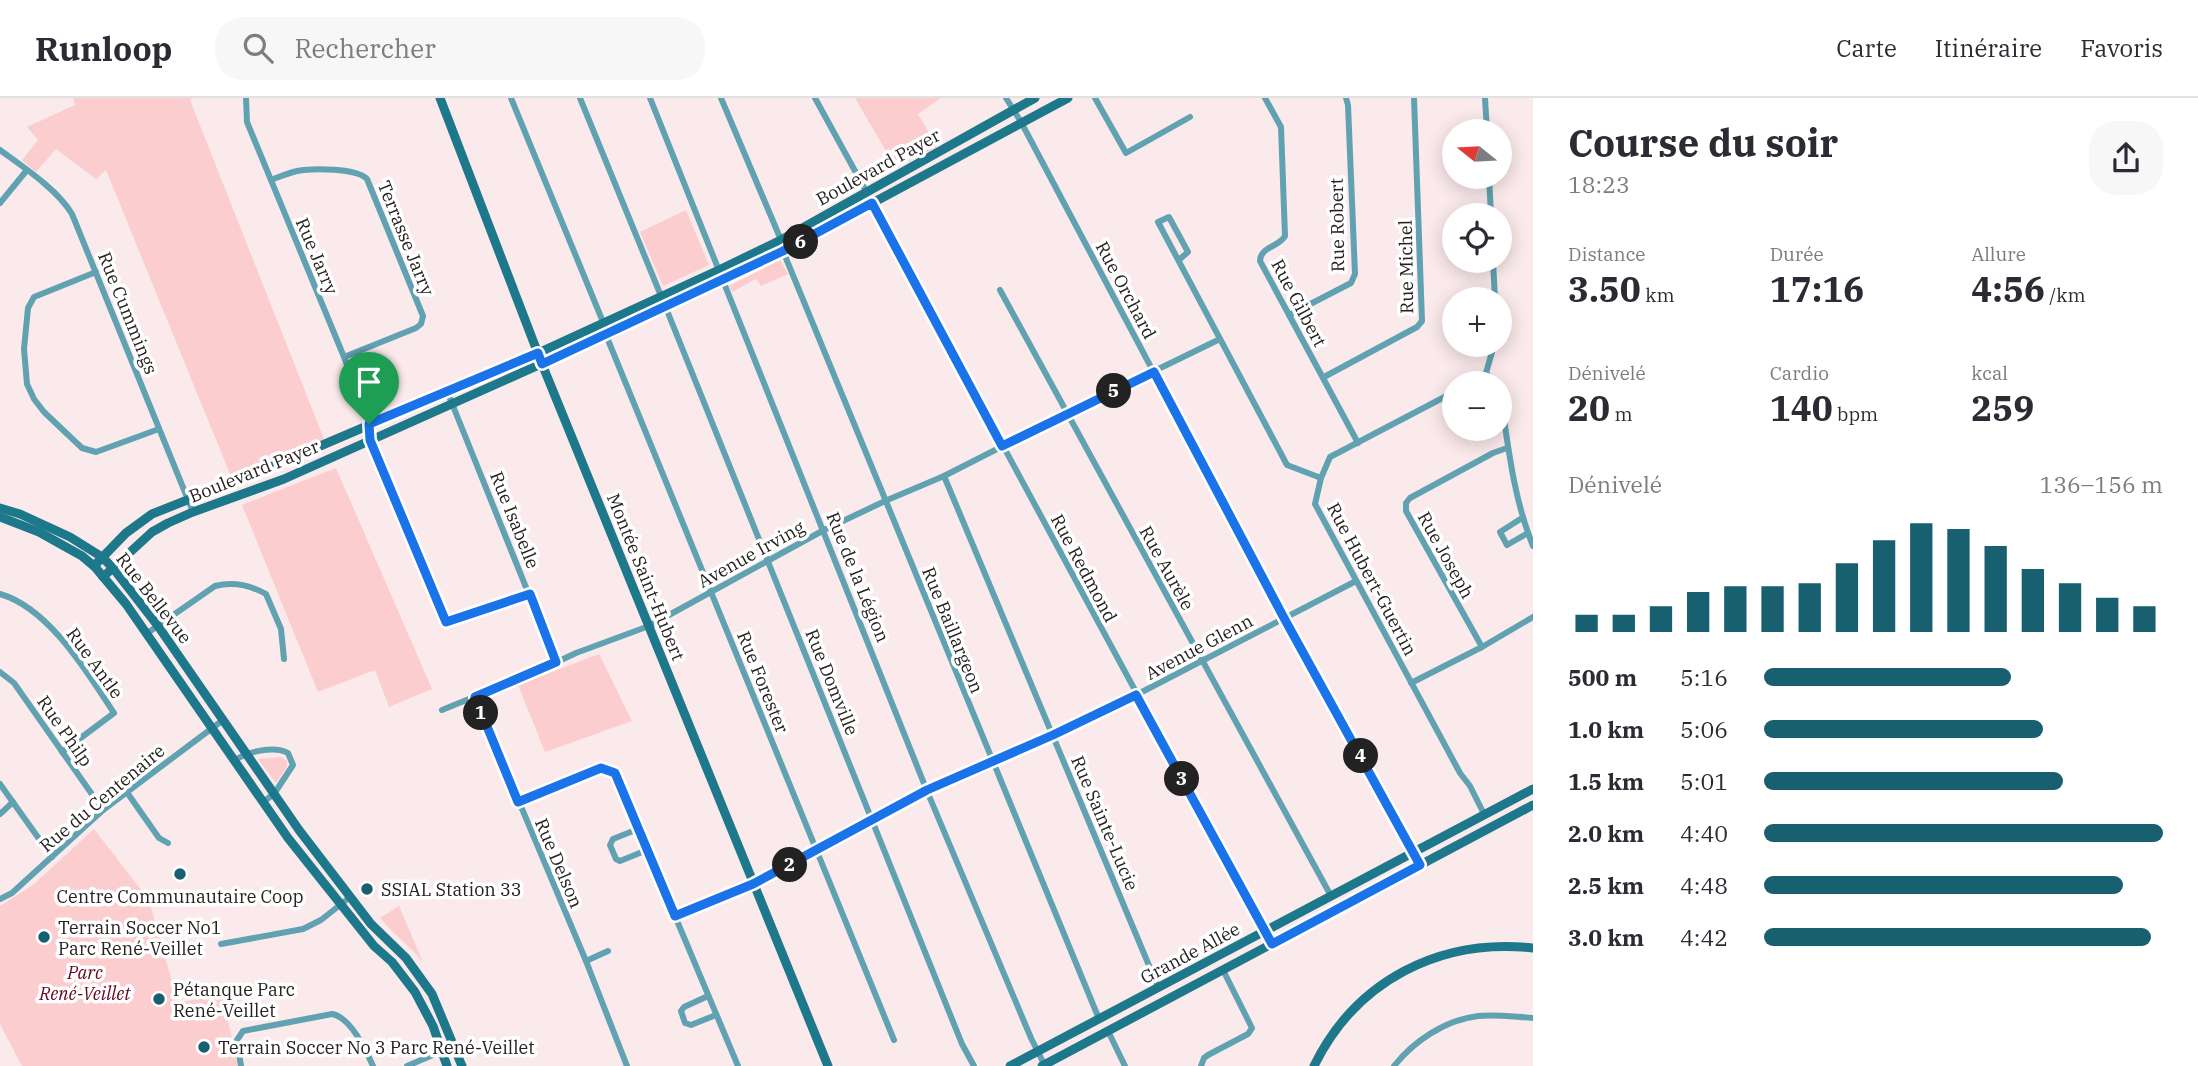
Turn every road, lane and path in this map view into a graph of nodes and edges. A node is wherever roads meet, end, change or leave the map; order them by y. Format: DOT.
graph roads {
  1 [pos="246,98"];
  2 [pos="511,98"];
  3 [pos="580,98"];
  4 [pos="650,98"];
  5 [pos="721,98"];
  6 [pos="815,98"];
  7 [pos="1006,98"];
  8 [pos="1035,98"];
  9 [pos="1068,98"];
  10 [pos="1095,98"];
  11 [pos="1265,98"];
  12 [pos="1346,98"];
  13 [pos="1414,98"];
  14 [pos="1485,98"];
  15 [pos="443,99"];
  16 [pos="1013,110"];
  17 [pos="1190,117"];
  18 [pos="1486,119"];
  19 [pos="1021,122"];
  20 [pos="0,150"];
  21 [pos="27,170"];
  22 [pos="271,180"];
  23 [pos="866,191"];
  24 [pos="0,203"];
  25 [pos="872,203"];
  26 [pos="781,240"];
  27 [pos="783,251"];
  28 [pos="1180,259"];
  29 [pos="719,270"];
  30 [pos="96,272"];
  31 [pos="722,281"];
  32 [pos="1000,290"];
  33 [pos="661,296"];
  34 [pos="666,308"];
  35 [pos="1289,315"];
  36 [pos="603,322"];
  37 [pos="606,335"];
  38 [pos="1220,339"];
  39 [pos="538,353"];
  40 [pos="344,357"];
  41 [pos="542,364"];
  42 [pos="1154,372"];
  43 [pos="1324,377"];
  44 [pos="446,390"];
  45 [pos="1442,398"];
  46 [pos="453,403"];
  47 [pos="1066,414"];
  48 [pos="369,424"];
  49 [pos="159,429"];
  50 [pos="370,440"];
  51 [pos="1506,441"];
  52 [pos="1359,443"];
  53 [pos="1002,446"];
  54 [pos="1507,448"];
  55 [pos="944,476"];
  56 [pos="1321,478"];
  57 [pos="188,499"];
  58 [pos="885,501"];
  59 [pos="0,508"];
  60 [pos="193,512"];
  61 [pos="0,517"];
  62 [pos="1522,518"];
  63 [pos="824,530"];
  64 [pos="1528,533"];
  65 [pos="1533,546"];
  66 [pos="102,557"];
  67 [pos="767,562"];
  68 [pos="94,566"];
  69 [pos="113,568"];
  70 [pos="103,577"];
  71 [pos="1356,581"];
  72 [pos="711,592"];
  73 [pos="0,594"];
  74 [pos="530,594"];
  75 [pos="1533,617"];
  76 [pos="1284,618"];
  77 [pos="158,626"];
  78 [pos="649,626"];
  79 [pos="146,634"];
  80 [pos="1482,647"];
  81 [pos="284,659"];
  82 [pos="556,662"];
  83 [pos="1202,662"];
  84 [pos="0,672"];
  85 [pos="1411,683"];
  86 [pos="1136,695"];
  87 [pos="475,697"];
  88 [pos="442,710"];
  89 [pos="223,720"];
  90 [pos="211,728"];
  91 [pos="1053,735"];
  92 [pos="62,752"];
  93 [pos="246,752"];
  94 [pos="234,761"];
  95 [pos="992,761"];
  96 [pos="0,784"];
  97 [pos="1533,789"];
  98 [pos="927,790"];
  99 [pos="127,791"];
  100 [pos="274,794"];
  101 [pos="13,802"];
  102 [pos="263,802"];
  103 [pos="518,802"];
  104 [pos="1533,805"];
  105 [pos="103,810"];
  106 [pos="0,814"];
  107 [pos="1484,814"];
  108 [pos="873,820"];
  109 [pos="638,829"];
  110 [pos="168,843"];
  111 [pos="647,850"];
  112 [pos="816,852"];
  113 [pos="1413,852"];
  114 [pos="52,857"];
  115 [pos="1420,865"];
  116 [pos="753,884"];
  117 [pos="1331,896"];
  118 [pos="351,897"];
  119 [pos="0,899"];
  120 [pos="340,905"];
  121 [pos="675,916"];
  122 [pos="1265,931"];
  123 [pos="221,944"];
  124 [pos="1272,944"];
  125 [pos="1533,948"];
  126 [pos="608,951"];
  127 [pos="586,961"];
  128 [pos="1223,970"];
  129 [pos="1158,987"];
  130 [pos="708,996"];
  131 [pos="716,1016"];
  132 [pos="1533,1018"];
  133 [pos="1099,1019"];
  134 [pos="1108,1031"];
  135 [pos="894,1040"];
  136 [pos="454,1046"];
  137 [pos="441,1051"];
  138 [pos="1038,1051"];
  139 [pos="241,1066"];
  140 [pos="373,1066"];
  141 [pos="407,1066"];
  142 [pos="447,1066"];
  143 [pos="462,1066"];
  144 [pos="627,1066"];
  145 [pos="738,1066"];
  146 [pos="828,1066"];
  147 [pos="974,1066"];
  148 [pos="1010,1066"];
  149 [pos="1044,1066"];
  150 [pos="1125,1066"];
  151 [pos="1201,1066"];
  152 [pos="1314,1066"];
  153 [pos="1394,1066"];
  1 -- 22 [label="street, Rue Jarry"];
  2 -- 36 [label="street"];
  3 -- 33 [label="street"];
  4 -- 29 [label="street, Rue de la Légion"];
  5 -- 26 [label="street"];
  6 -- 23 [label="street"];
  7 -- 16 [label="street, Rue Orchard"];
  8 -- 16 [label="street, Boulevard Payer"];
  9 -- 19 [label="street, Boulevard Payer"];
  10 -- 17 [label="street"];
  11 -- 35 [label="street, Rue Gilbert"];
  12 -- 35 [label="street, Rue Robert"];
  13 -- 43 [label="street, Rue Michel"];
  14 -- 18 [label="street"];
  15 -- 39 [label="street, Montée Saint-Hubert"];
  16 -- 19 [label="street, Rue Orchard"];
  16 -- 23 [label="street, Boulevard Payer"];
  19 -- 25 [label="street, Boulevard Payer"];
  19 -- 42 [label="street, Rue Orchard"];
  20 -- 21 [label="street, Rue Cummings"];
  21 -- 24 [label="street"];
  21 -- 30 [label="street, Rue Cummings"];
  22 -- 40 [label="street, Rue Jarry"];
  22 -- 40 [label="street, Terrasse Jarry"];
  23 -- 26 [label="street, Boulevard Payer"];
  25 -- 27 [label="street, Boulevard Payer"];
  25 -- 53 [label="street, Rue Redmond"];
  26 -- 29 [label="street, Boulevard Payer"];
  27 -- 31 [label="street, Boulevard Payer"];
  27 -- 58 [label="street, Rue Baillargeon"];
  28 -- 28 [label="street"];
  28 -- 38 [label="street"];
  29 -- 31 [label="street, Rue de la Légion"];
  29 -- 33 [label="street, Boulevard Payer"];
  30 -- 49 [label="street, Rue Cummings"];
  30 -- 49 [label="street"];
  31 -- 34 [label="street, Boulevard Payer"];
  31 -- 63 [label="street, Rue de la Légion"];
  32 -- 47 [label="street, Rue Aurèle"];
  33 -- 36 [label="street, Boulevard Payer"];
  34 -- 37 [label="street, Boulevard Payer"];
  34 -- 67 [label="street, Rue Domville"];
  35 -- 43 [label="street, Rue Gilbert"];
  36 -- 39 [label="street, Boulevard Payer"];
  37 -- 41 [label="street, Boulevard Payer"];
  37 -- 72 [label="street, Rue Forester"];
  38 -- 42 [label="street, Avenue Irving"];
  38 -- 56 [label="street"];
  39 -- 41 [label="street, Montée Saint-Hubert"];
  39 -- 44 [label="street, Boulevard Payer"];
  40 -- 48 [label="street, Rue Jarry"];
  41 -- 46 [label="street, Boulevard Payer"];
  41 -- 78 [label="street, Montée Saint-Hubert"];
  42 -- 47 [label="street, Avenue Irving"];
  42 -- 76 [label="street, Rue Orchard"];
  43 -- 52 [label="street, Rue Gilbert"];
  44 -- 46 [label="street, Rue Isabelle"];
  44 -- 48 [label="street, Boulevard Payer"];
  45 -- 52 [label="street"];
  46 -- 50 [label="street, Boulevard Payer"];
  46 -- 74 [label="street, Rue Isabelle"];
  47 -- 53 [label="street, Avenue Irving"];
  47 -- 83 [label="street, Rue Aurèle"];
  48 -- 50 [label="street, Rue Jarry"];
  48 -- 57 [label="street, Boulevard Payer"];
  49 -- 57 [label="street, Rue Cummings"];
  50 -- 60 [label="street, Boulevard Payer"];
  50 -- 74 [label="street, Rue Jarry"];
  51 -- 54 [label="street"];
  52 -- 56 [label="street"];
  53 -- 55 [label="street, Avenue Irving"];
  53 -- 86 [label="street, Rue Redmond"];
  54 -- 62 [label="street"];
  54 -- 80 [label="street, Rue Joseph"];
  55 -- 58 [label="street, Avenue Irving"];
  55 -- 91 [label="street, Rue Sainte-Lucie"];
  56 -- 71 [label="street, Rue Hubert-Guertin"];
  57 -- 60 [label="street, Rue Cummings"];
  57 -- 66 [label="street, Boulevard Payer"];
  58 -- 63 [label="street, Avenue Irving"];
  58 -- 95 [label="street, Rue Baillargeon"];
  59 -- 66 [label="street, Rue Bellevue"];
  60 -- 69 [label="street, Boulevard Payer"];
  61 -- 68 [label="street, Rue Bellevue"];
  62 -- 64 [label="street"];
  62 -- 64 [label="street"];
  63 -- 67 [label="street, Avenue Irving"];
  63 -- 98 [label="street, Rue de la Légion"];
  64 -- 65 [label="street"];
  66 -- 68 [label="street, Boulevard Payer"];
  66 -- 69 [label="street, Rue Bellevue"];
  67 -- 72 [label="street, Avenue Irving"];
  67 -- 108 [label="street, Rue Domville"];
  68 -- 70 [label="street, Rue Bellevue"];
  69 -- 70 [label="street, Boulevard Payer"];
  69 -- 77 [label="street, Rue Bellevue"];
  70 -- 79 [label="street, Rue Bellevue"];
  71 -- 76 [label="street, Avenue Glenn"];
  71 -- 85 [label="street, Rue Hubert-Guertin"];
  72 -- 78 [label="street, Avenue Irving"];
  72 -- 112 [label="street, Rue Forester"];
  73 -- 92 [label="street, Rue Antle"];
  74 -- 82 [label="street, Rue Isabelle"];
  75 -- 80 [label="street"];
  76 -- 83 [label="street, Avenue Glenn"];
  76 -- 113 [label="street, Rue Orchard"];
  77 -- 79 [label="street"];
  77 -- 81 [label="street"];
  77 -- 89 [label="street, Rue Bellevue"];
  78 -- 82 [label="street, Avenue Irving"];
  78 -- 116 [label="street, Montée Saint-Hubert"];
  79 -- 90 [label="street, Rue Bellevue"];
  80 -- 85 [label="street"];
  82 -- 87 [label="street, Avenue Irving"];
  83 -- 86 [label="street, Avenue Glenn"];
  83 -- 117 [label="street, Rue Aurèle"];
  84 -- 92 [label="street, Rue Philp"];
  85 -- 107 [label="street, Rue Hubert-Guertin"];
  86 -- 91 [label="street, Avenue Glenn"];
  86 -- 122 [label="street, Rue Redmond"];
  87 -- 88 [label="street, Avenue Irving"];
  87 -- 103 [label="street, Rue Delson"];
  89 -- 90 [label="street, Rue du Centenaire"];
  89 -- 93 [label="street, Rue Bellevue"];
  90 -- 94 [label="street, Rue Bellevue"];
  90 -- 99 [label="street, Rue du Centenaire"];
  91 -- 95 [label="street, Avenue Glenn"];
  91 -- 129 [label="street, Rue Sainte-Lucie"];
  92 -- 105 [label="street, Rue Philp"];
  93 -- 94 [label="street"];
  93 -- 100 [label="street, Rue Bellevue"];
  93 -- 100 [label="street"];
  94 -- 102 [label="street, Rue Bellevue"];
  95 -- 98 [label="street, Avenue Glenn"];
  95 -- 133 [label="street, Rue Baillargeon"];
  96 -- 101 [label="street"];
  97 -- 107 [label="street, Grande Allée"];
  98 -- 108 [label="street, Avenue Glenn"];
  98 -- 138 [label="street, Rue de la Légion"];
  99 -- 105 [label="street, Rue du Centenaire"];
  99 -- 110 [label="street"];
  100 -- 102 [label="street"];
  100 -- 118 [label="street, Rue Bellevue"];
  101 -- 106 [label="street"];
  101 -- 114 [label="street"];
  102 -- 120 [label="street, Rue Bellevue"];
  103 -- 109 [label="street"];
  103 -- 127 [label="street, Rue Delson"];
  104 -- 115 [label="street, Grande Allée"];
  105 -- 114 [label="street, Rue du Centenaire"];
  107 -- 113 [label="street, Grande Allée"];
  108 -- 112 [label="street, Avenue Glenn"];
  108 -- 147 [label="street, Rue Domville"];
  109 -- 111 [label="street"];
  109 -- 111 [label="street"];
  111 -- 121 [label="street"];
  112 -- 116 [label="street, Avenue Glenn"];
  112 -- 135 [label="street, Rue Forester"];
  113 -- 115 [label="street, Rue Orchard"];
  113 -- 117 [label="street, Grande Allée"];
  114 -- 119 [label="street, Rue du Centenaire"];
  115 -- 124 [label="street, Grande Allée"];
  116 -- 121 [label="street, Avenue Glenn"];
  116 -- 146 [label="street, Montée Saint-Hubert"];
  117 -- 122 [label="street, Grande Allée"];
  118 -- 120 [label="street"];
  118 -- 136 [label="street, Rue Bellevue"];
  120 -- 123 [label="street"];
  120 -- 137 [label="street, Rue Bellevue"];
  121 -- 130 [label="street"];
  122 -- 124 [label="street, Rue Redmond"];
  122 -- 129 [label="street, Grande Allée"];
  124 -- 128 [label="street, Grande Allée"];
  125 -- 152 [label="street"];
  126 -- 127 [label="street"];
  127 -- 144 [label="street, Rue Delson"];
  128 -- 134 [label="street, Grande Allée"];
  128 -- 151 [label="street"];
  129 -- 133 [label="street, Grande Allée"];
  130 -- 131 [label="street"];
  130 -- 131 [label="street"];
  131 -- 145 [label="street"];
  132 -- 153 [label="street"];
  133 -- 138 [label="street, Grande Allée"];
  134 -- 149 [label="street, Grande Allée"];
  134 -- 150 [label="street"];
  136 -- 137 [label="street"];
  136 -- 143 [label="street, Rue Bellevue"];
  137 -- 141 [label="street"];
  137 -- 142 [label="street, Rue Bellevue"];
  138 -- 148 [label="street, Grande Allée"];
  138 -- 149 [label="street, Rue de la Légion"];
  139 -- 140 [label="street"];
}
